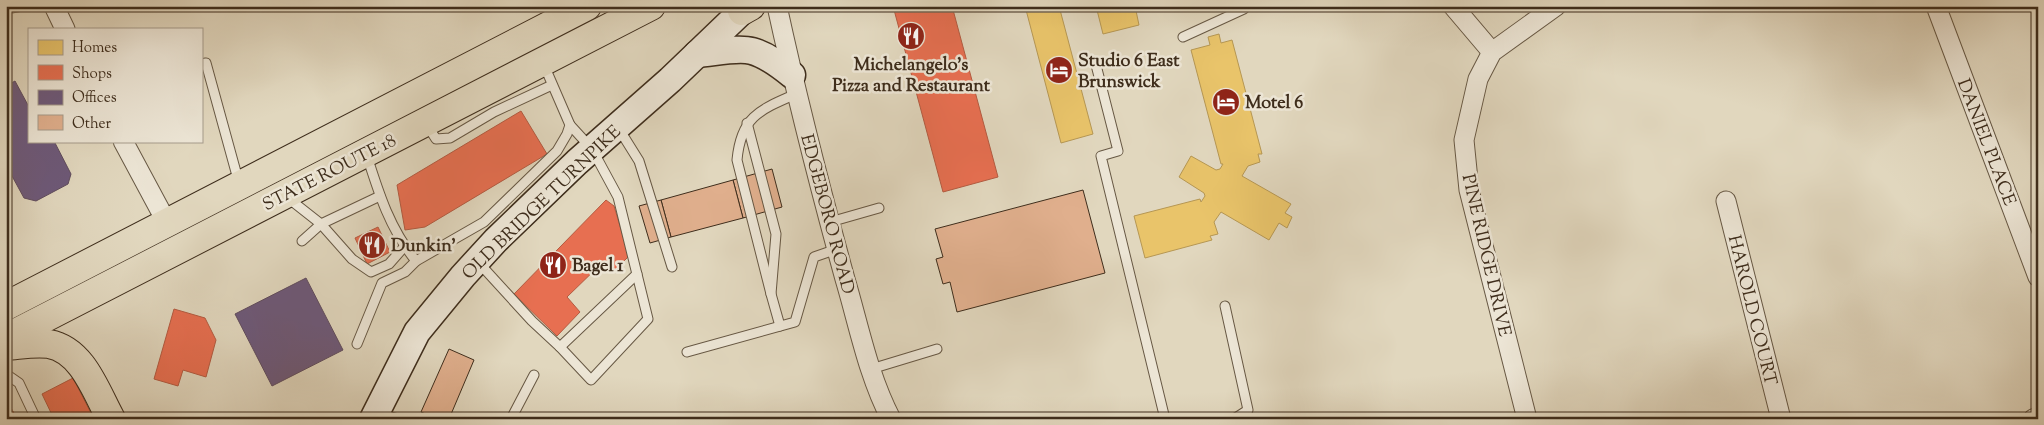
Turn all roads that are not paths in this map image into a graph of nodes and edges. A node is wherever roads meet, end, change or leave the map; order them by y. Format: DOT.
graph roads {
  1 [pos="22,6"];
  2 [pos="54,6"];
  3 [pos="587,6"];
  4 [pos="651,6"];
  5 [pos="777,6"];
  6 [pos="1242,6"];
  7 [pos="1453,6"];
  8 [pos="1556,6"];
  9 [pos="1936,6"];
  10 [pos="745,8"];
  11 [pos="6,9"];
  12 [pos="65,28"];
  13 [pos="1183,37"];
  14 [pos="1492,52"];
  15 [pos="697,54"];
  16 [pos="202,64"];
  17 [pos="1096,65"];
  18 [pos="547,74"];
  19 [pos="794,85"];
  20 [pos="747,123"];
  21 [pos="570,125"];
  22 [pos="617,127"];
  23 [pos="124,142"];
  24 [pos="592,149"];
  25 [pos="366,153"];
  26 [pos="240,185"];
  27 [pos="284,195"];
  28 [pos="380,196"];
  29 [pos="1726,201"];
  30 [pos="879,208"];
  31 [pos="830,222"];
  32 [pos="167,223"];
  33 [pos="321,224"];
  34 [pos="302,241"];
  35 [pos="480,242"];
  36 [pos="404,247"];
  37 [pos="837,249"];
  38 [pos="416,261"];
  39 [pos="672,266"];
  40 [pos="637,274"];
  41 [pos="2037,275"];
  42 [pos="772,294"];
  43 [pos="13,298"];
  44 [pos="1225,306"];
  45 [pos="780,326"];
  46 [pos="6,338"];
  47 [pos="357,344"];
  48 [pos="6,346"];
  49 [pos="560,347"];
  50 [pos="937,349"];
  51 [pos="687,352"];
  52 [pos="871,369"];
  53 [pos="6,374"];
  54 [pos="534,376"];
  55 [pos="382,416"];
  56 [pos="2038,417"];
  57 [pos="36,419"];
  58 [pos="111,419"];
  59 [pos="511,419"];
  60 [pos="891,419"];
  61 [pos="1165,419"];
  62 [pos="1234,419"];
  63 [pos="1527,419"];
  64 [pos="1781,419"];
  65 [pos="2033,419"];
  1 -- 11 [label="lane"];
  2 -- 12 [label="street"];
  3 -- 26 [label="highway, STATE ROUTE 18"];
  4 -- 18 [label="highway, STATE ROUTE 18"];
  5 -- 19 [label="street, EDGEBORO ROAD"];
  6 -- 13 [label="lane"];
  7 -- 14 [label="street"];
  8 -- 14 [label="street, PINE RIDGE DRIVE"];
  9 -- 41 [label="street, DANIEL PLACE"];
  10 -- 15 [label="street, OLD BRIDGE TURNPIKE"];
  14 -- 63 [label="street, PINE RIDGE DRIVE"];
  15 -- 19 [label="street"];
  15 -- 22 [label="street, OLD BRIDGE TURNPIKE"];
  16 -- 26 [label="lane"];
  17 -- 61 [label="lane"];
  18 -- 21 [label="lane"];
  18 -- 25 [label="highway, STATE ROUTE 18"];
  19 -- 20 [label="lane"];
  19 -- 31 [label="street, EDGEBORO ROAD"];
  20 -- 42 [label="lane"];
  20 -- 42 [label="lane"];
  21 -- 24 [label="lane"];
  21 -- 35 [label="lane"];
  22 -- 24 [label="street, OLD BRIDGE TURNPIKE"];
  22 -- 39 [label="lane"];
  23 -- 32 [label="street"];
  24 -- 35 [label="street, OLD BRIDGE TURNPIKE"];
  24 -- 40 [label="lane"];
  25 -- 27 [label="highway, STATE ROUTE 18"];
  25 -- 28 [label="lane"];
  26 -- 32 [label="highway, STATE ROUTE 18"];
  27 -- 33 [label="lane"];
  27 -- 46 [label="highway, STATE ROUTE 18"];
  28 -- 33 [label="lane"];
  28 -- 36 [label="lane"];
  29 -- 64 [label="street, HAROLD COURT"];
  30 -- 31 [label="lane"];
  31 -- 37 [label="street, EDGEBORO ROAD"];
  32 -- 43 [label="highway, STATE ROUTE 18"];
  33 -- 34 [label="lane"];
  33 -- 36 [label="lane"];
  35 -- 38 [label="lane"];
  35 -- 49 [label="lane"];
  35 -- 55 [label="street, OLD BRIDGE TURNPIKE"];
  36 -- 38 [label="lane"];
  37 -- 45 [label="lane"];
  37 -- 52 [label="street, EDGEBORO ROAD"];
  38 -- 47 [label="lane"];
  40 -- 49 [label="lane"];
  40 -- 49 [label="lane"];
  42 -- 45 [label="lane"];
  44 -- 62 [label="lane"];
  45 -- 51 [label="lane"];
  48 -- 58 [label="highway"];
  50 -- 52 [label="lane"];
  52 -- 60 [label="street, EDGEBORO ROAD"];
  53 -- 57 [label="lane"];
  54 -- 59 [label="lane"];
  56 -- 65 [label="street"];
}
